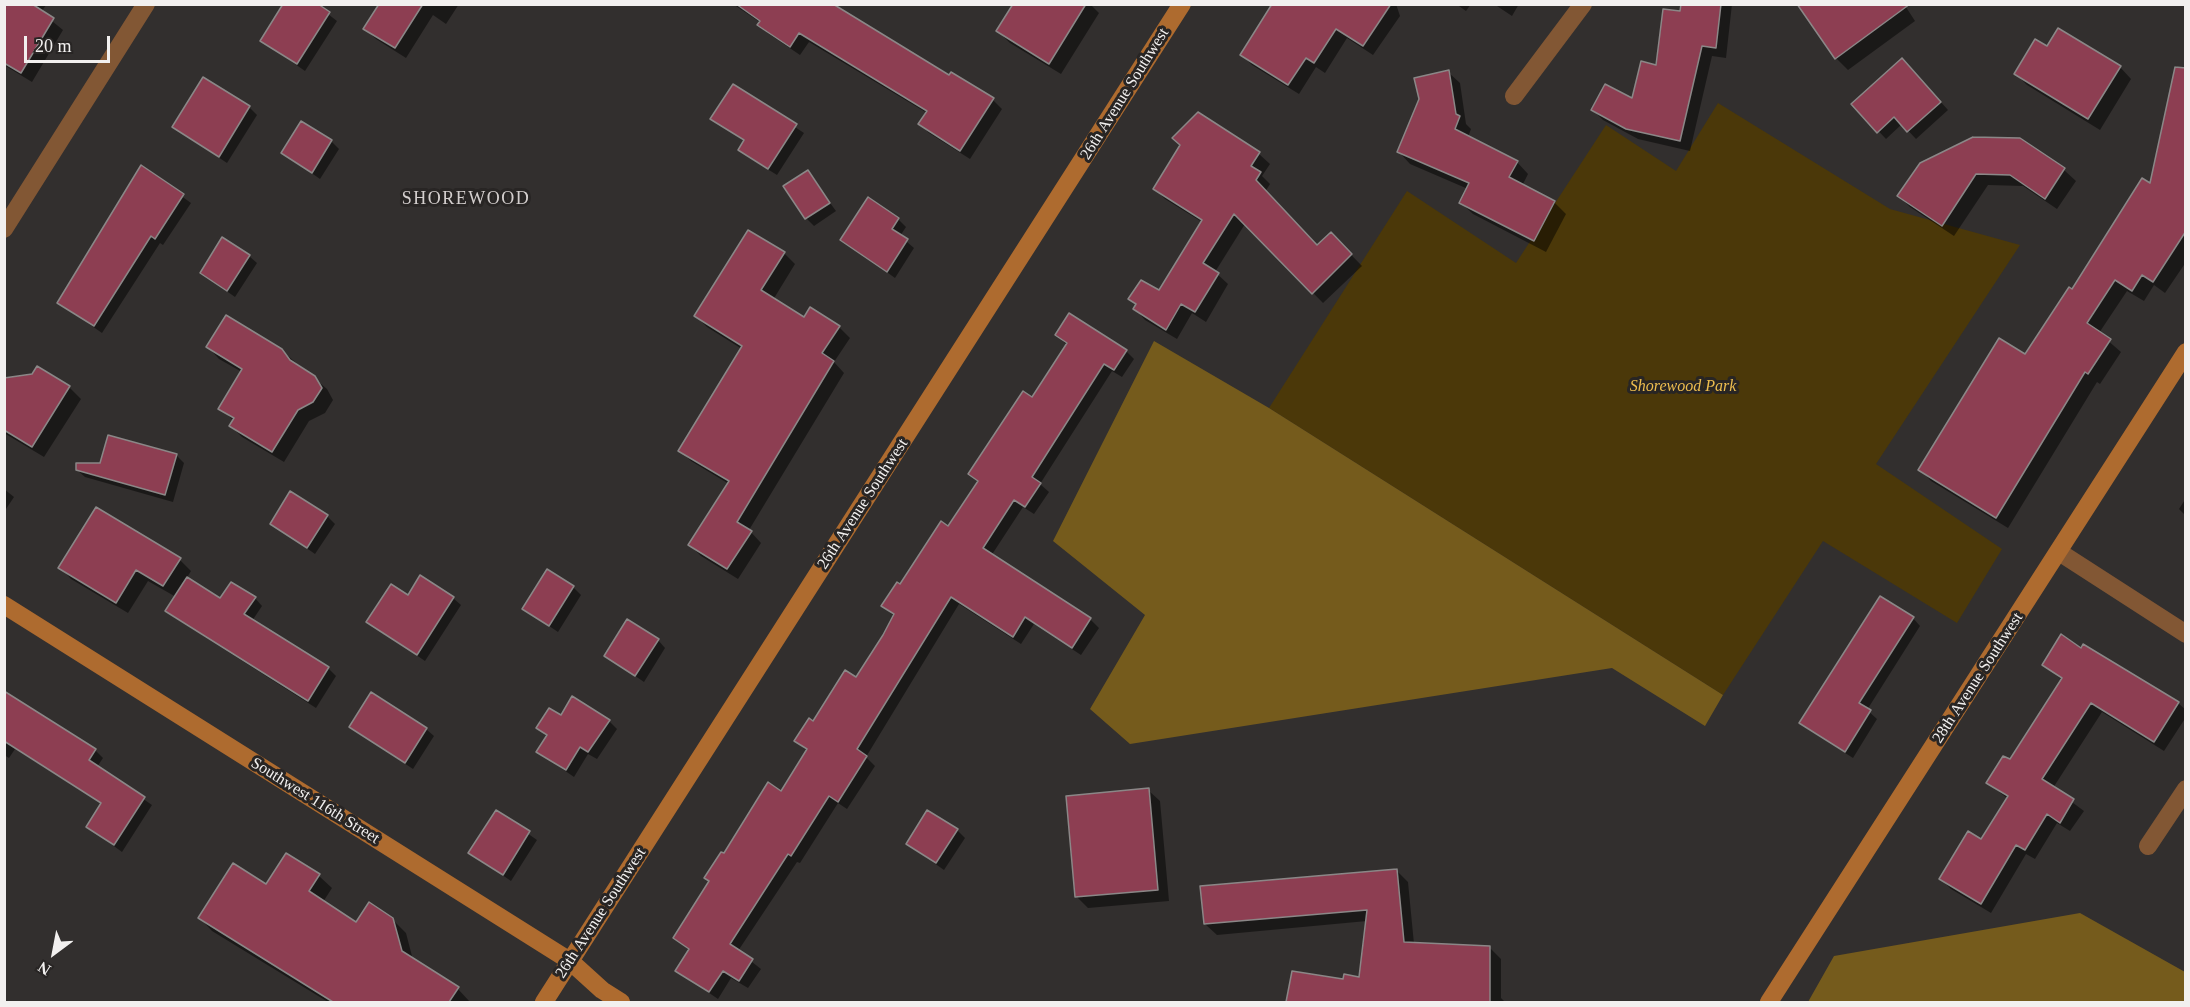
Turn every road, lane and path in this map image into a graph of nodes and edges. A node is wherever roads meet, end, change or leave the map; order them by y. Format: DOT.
graph roads {
  1 [pos="146,4"];
  2 [pos="1182,4"];
  3 [pos="1583,4"];
  4 [pos="1514,96"];
  5 [pos="4,229"];
  6 [pos="2186,352"];
  7 [pos="2059,552"];
  8 [pos="4,605"];
  9 [pos="2186,634"];
  10 [pos="2186,789"];
  11 [pos="2148,846"];
  12 [pos="570,962"];
  13 [pos="543,1002"];
  14 [pos="621,1002"];
  15 [pos="1769,1002"];
  1 -- 5 [label="street"];
  2 -- 12 [label="street, 26th Avenue Southwest"];
  3 -- 4 [label="street"];
  6 -- 7 [label="street, 28th Avenue Southwest"];
  7 -- 9 [label="street"];
  7 -- 15 [label="street, 28th Avenue Southwest"];
  8 -- 12 [label="street, Southwest 116th Street"];
  10 -- 11 [label="street"];
  12 -- 13 [label="street, 26th Avenue Southwest"];
  12 -- 14 [label="street, Southwest 116th Street"];
}
